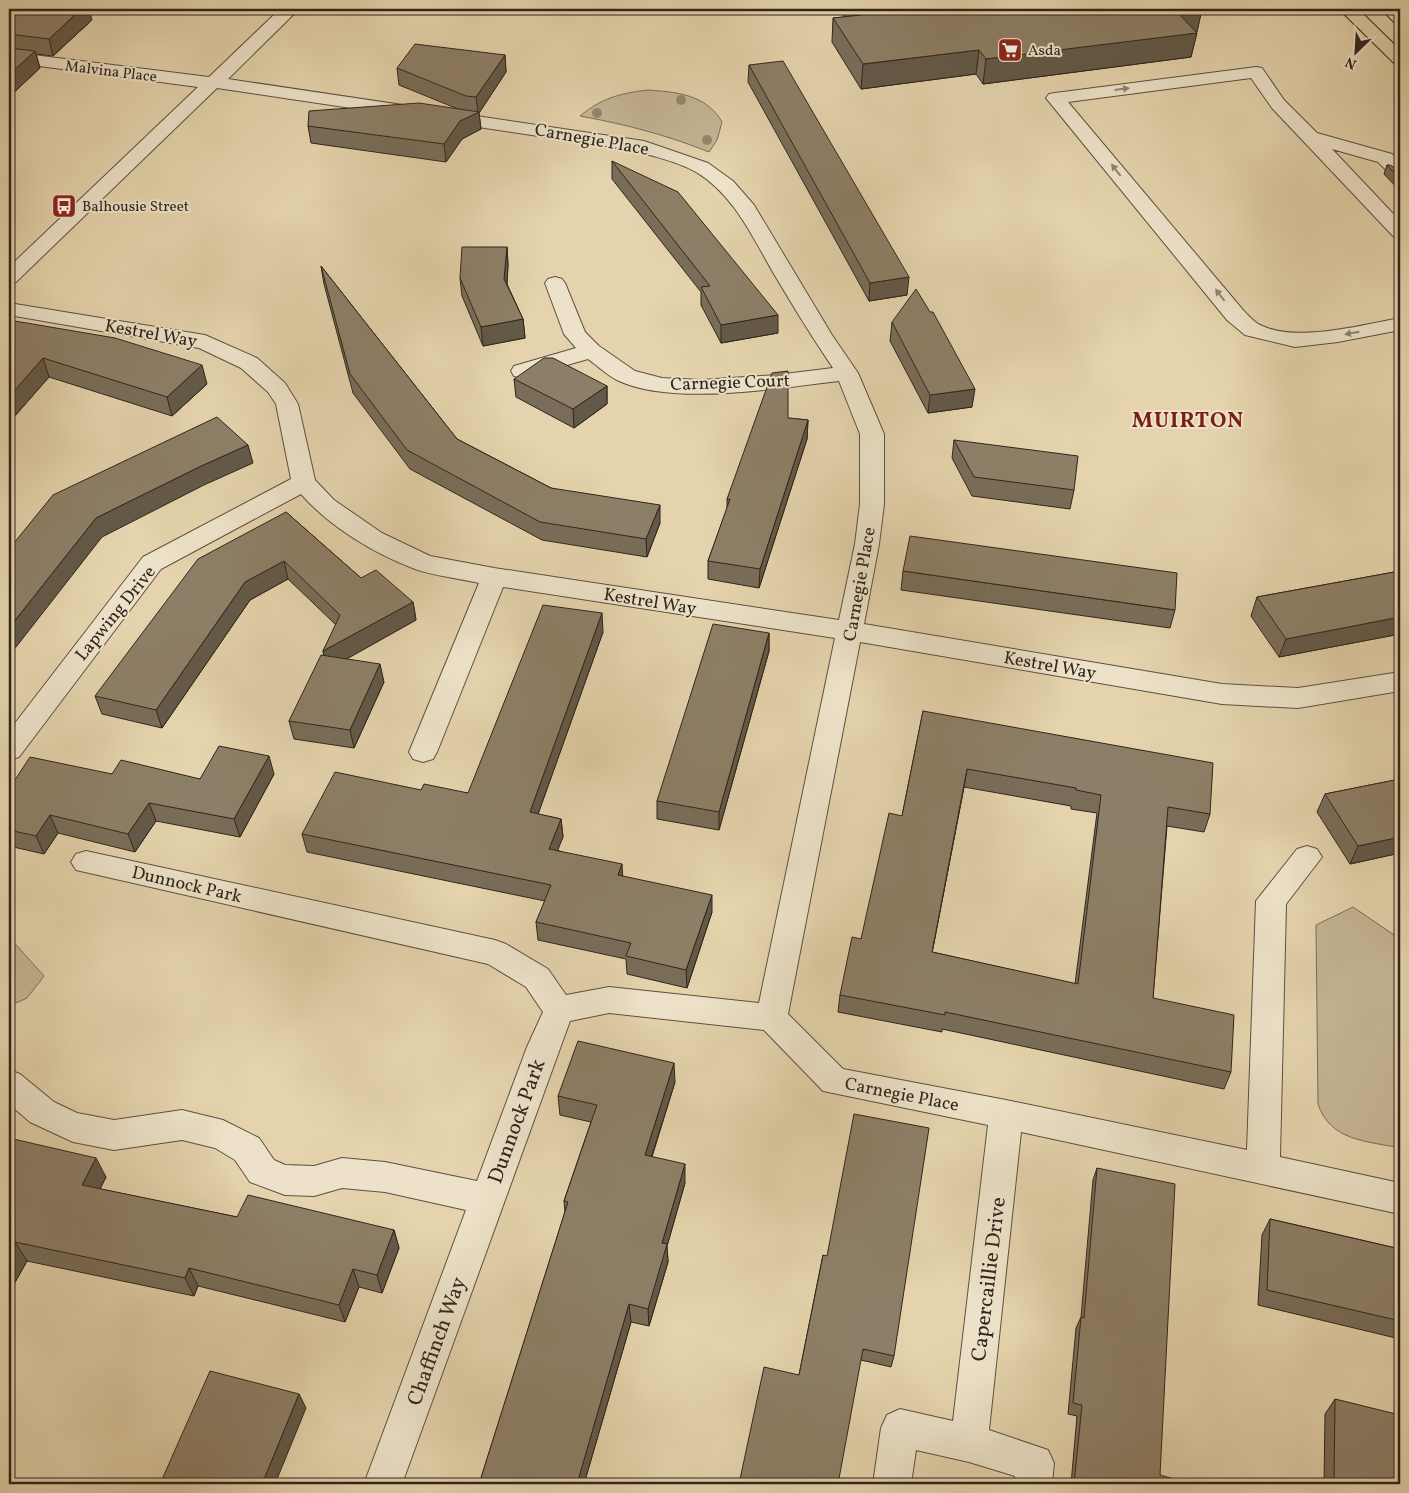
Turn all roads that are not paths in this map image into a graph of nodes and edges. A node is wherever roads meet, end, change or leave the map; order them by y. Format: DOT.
graph roads {
  1 [pos="290,9"];
  2 [pos="1348,9"];
  3 [pos="1390,9"];
  4 [pos="1400,18"];
  5 [pos="9,58"];
  6 [pos="1400,59"];
  7 [pos="213,82"];
  8 [pos="1310,137"];
  9 [pos="1338,145"];
  10 [pos="1400,148"];
  11 [pos="1400,173"];
  12 [pos="1400,232"];
  13 [pos="9,278"];
  14 [pos="554,283"];
  15 [pos="9,309"];
  16 [pos="1400,324"];
  17 [pos="591,351"];
  18 [pos="522,371"];
  19 [pos="847,373"];
  20 [pos="304,482"];
  21 [pos="494,577"];
  22 [pos="851,632"];
  23 [pos="1400,681"];
  24 [pos="9,750"];
  25 [pos="423,752"];
  26 [pos="1307,857"];
  27 [pos="86,862"];
  28 [pos="560,1010"];
  29 [pos="772,1018"];
  30 [pos="9,1084"];
  31 [pos="1006,1114"];
  32 [pos="1263,1168"];
  33 [pos="488,1198"];
  34 [pos="1400,1198"];
  35 [pos="969,1443"];
  36 [pos="383,1484"];
  37 [pos="892,1484"];
  38 [pos="1033,1484"];
  1 -- 7 [label="street"];
  2 -- 6 [label="main road"];
  3 -- 4 [label="main road"];
  5 -- 7 [label="street, Malvina Place"];
  7 -- 13 [label="street"];
  7 -- 19 [label="street, Carnegie Place"];
  8 -- 9 [label="street"];
  8 -- 12 [label="street"];
  16 -- 8 [label="street, one-way"];
  9 -- 10 [label="street"];
  9 -- 11 [label="street"];
  14 -- 17 [label="street, Carnegie Court"];
  15 -- 20 [label="street, Kestrel Way"];
  17 -- 18 [label="street"];
  17 -- 19 [label="street, Carnegie Court"];
  19 -- 22 [label="street, Carnegie Place"];
  20 -- 21 [label="street, Kestrel Way"];
  20 -- 24 [label="street, Lapwing Drive"];
  21 -- 22 [label="street, Kestrel Way"];
  21 -- 25 [label="street"];
  22 -- 23 [label="street, Kestrel Way"];
  22 -- 29 [label="street, Carnegie Place"];
  26 -- 32 [label="street"];
  27 -- 28 [label="street, Dunnock Park"];
  28 -- 29 [label="street"];
  28 -- 33 [label="street, Dunnock Park"];
  29 -- 31 [label="street, Carnegie Place"];
  30 -- 33 [label="street, Dunnock Park"];
  31 -- 32 [label="street, Carnegie Place"];
  31 -- 35 [label="street, Capercaillie Drive"];
  32 -- 34 [label="street, Carnegie Place"];
  33 -- 36 [label="street, Chaffinch Way"];
  35 -- 37 [label="street"];
  35 -- 38 [label="street"];
}
